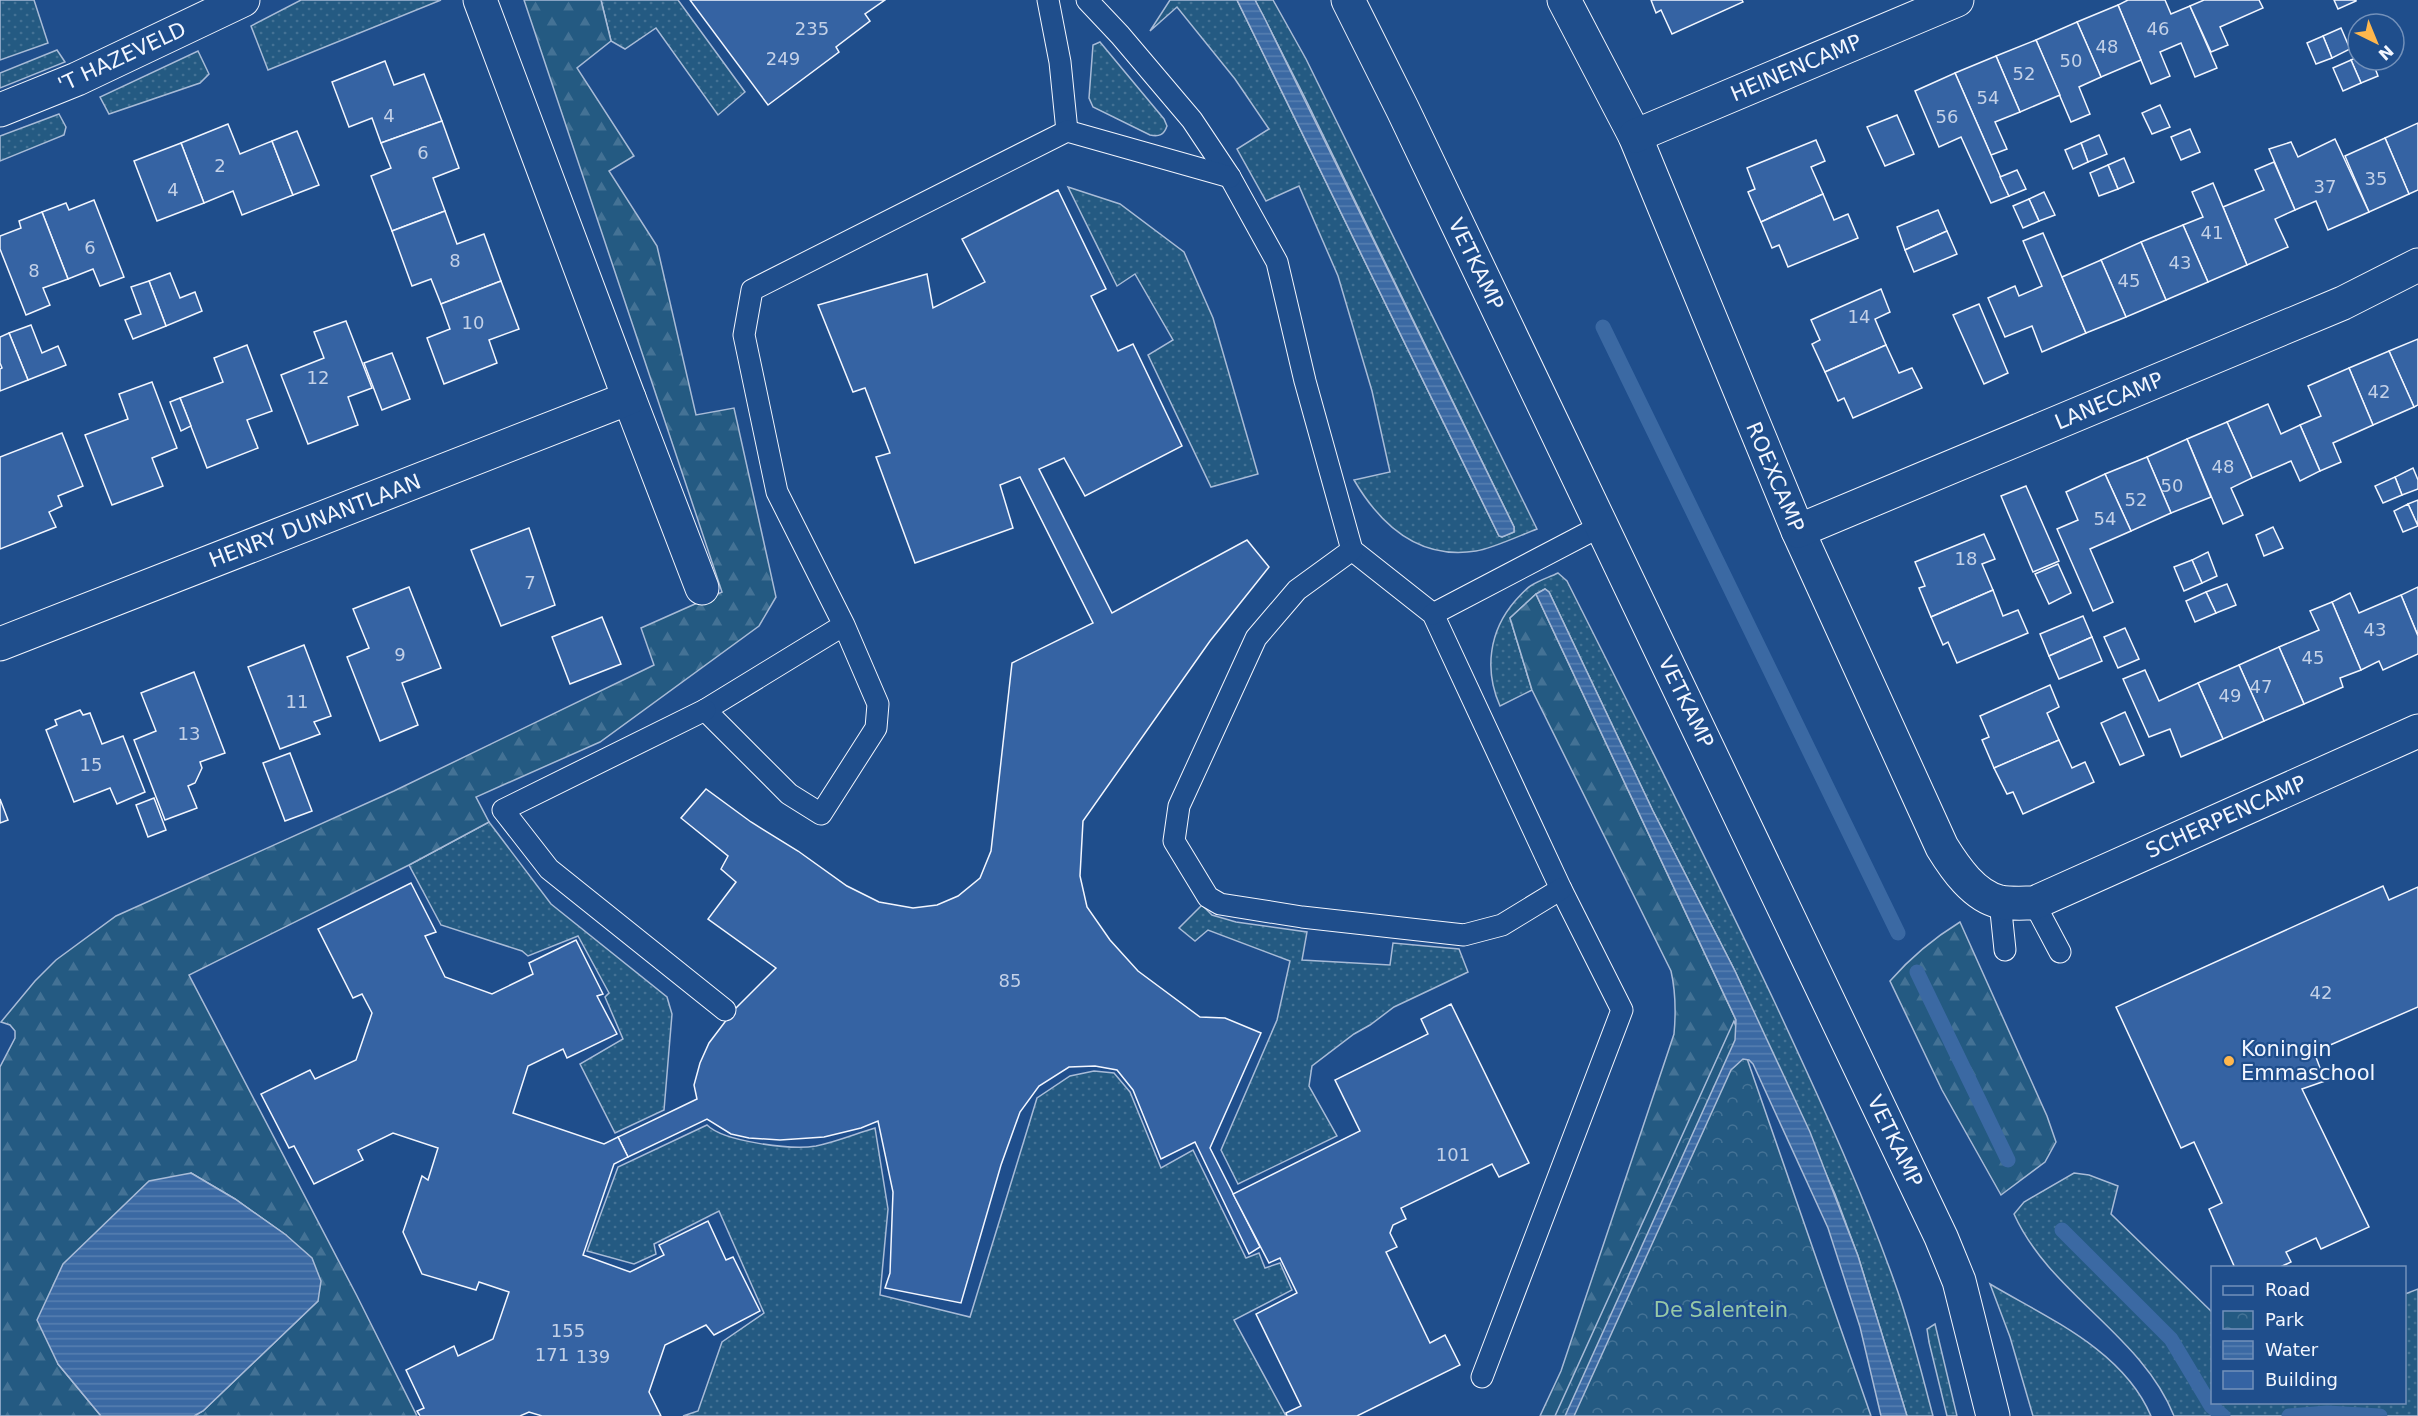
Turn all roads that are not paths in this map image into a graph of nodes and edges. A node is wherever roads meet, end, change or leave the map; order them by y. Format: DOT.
graph roads {
  1 [pos="243,0"];
  2 [pos="480,0"];
  3 [pos="1047,0"];
  4 [pos="1087,0"];
  5 [pos="1348,0"];
  6 [pos="1564,0"];
  7 [pos="1957,0"];
  8 [pos="0,110"];
  9 [pos="1067,131"];
  10 [pos="1635,136"];
  11 [pos="1230,177"];
  12 [pos="2418,265"];
  13 [pos="629,398"];
  14 [pos="1601,525"];
  15 [pos="1797,531"];
  16 [pos="1352,550"];
  17 [pos="702,588"];
  18 [pos="1434,614"];
  19 [pos="844,626"];
  20 [pos="0,644"];
  21 [pos="705,710"];
  22 [pos="2418,731"];
  23 [pos="1561,889"];
  24 [pos="2000,902"];
  25 [pos="2034,903"];
  26 [pos="2005,950"];
  27 [pos="2060,952"];
  28 [pos="725,1010"];
  29 [pos="1482,1377"];
  30 [pos="1993,1416"];
  1 -- 8 [label="street, 'T HAZEVELD"];
  2 -- 13 [label="street"];
  3 -- 9 [label="lane"];
  4 -- 11 [label="lane"];
  5 -- 14 [label="street, VETKAMP"];
  6 -- 10 [label="street, ROEXCAMP"];
  7 -- 10 [label="street, HEINENCAMP"];
  9 -- 11 [label="lane"];
  9 -- 19 [label="lane"];
  10 -- 15 [label="street, ROEXCAMP"];
  11 -- 16 [label="lane"];
  12 -- 15 [label="street, LANECAMP"];
  13 -- 17 [label="street"];
  13 -- 20 [label="street, HENRY DUNANTLAAN"];
  14 -- 18 [label="lane"];
  14 -- 30 [label="street, VETKAMP"];
  15 -- 24 [label="street, ROEXCAMP"];
  16 -- 18 [label="lane"];
  16 -- 23 [label="lane"];
  18 -- 23 [label="lane"];
  19 -- 21 [label="lane"];
  19 -- 21 [label="lane"];
  21 -- 28 [label="lane"];
  22 -- 25 [label="street, SCHERPENCAMP"];
  23 -- 29 [label="lane"];
  24 -- 25 [label="street, ROEXCAMP"];
  24 -- 26 [label="lane"];
  25 -- 27 [label="lane"];
}
